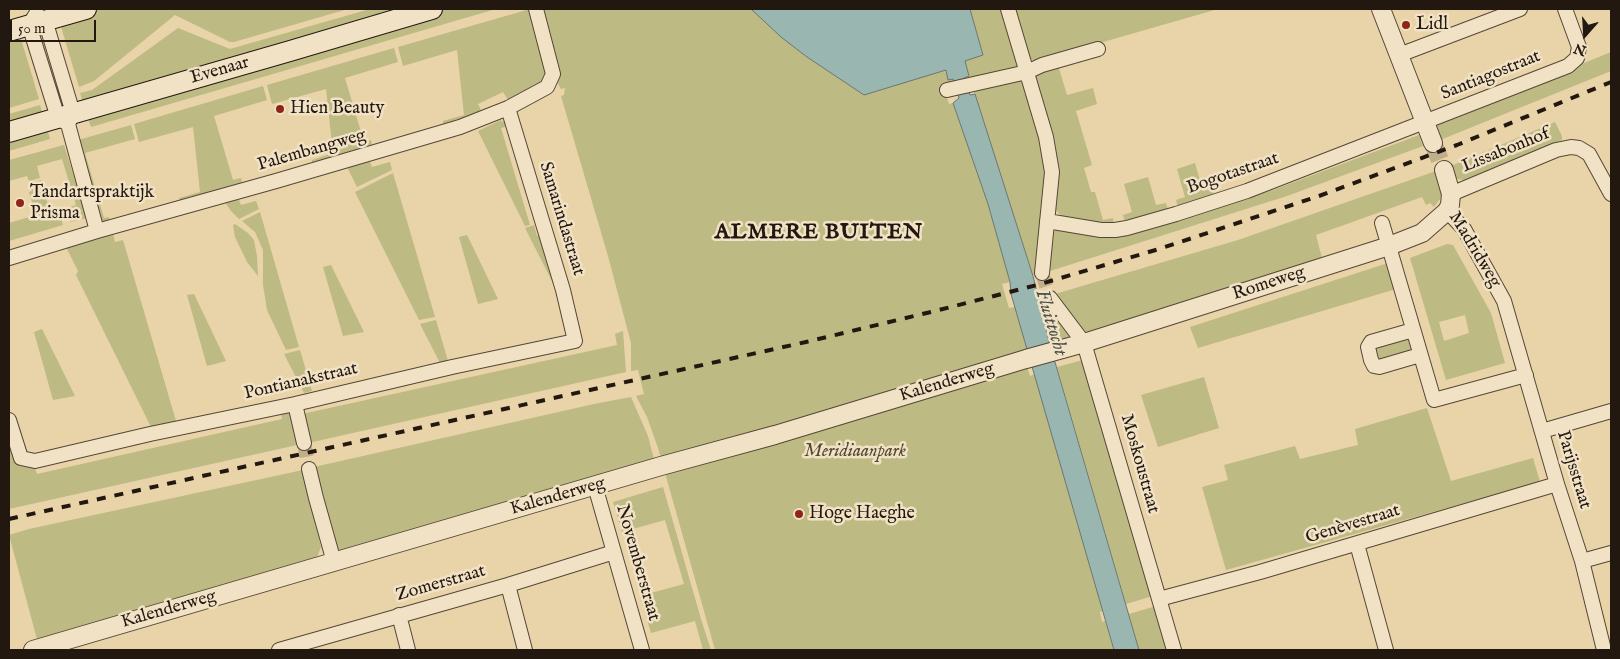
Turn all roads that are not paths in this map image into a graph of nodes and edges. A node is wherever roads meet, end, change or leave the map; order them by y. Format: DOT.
graph roads {
  1 [pos="86,9"];
  2 [pos="432,9"];
  3 [pos="536,9"];
  4 [pos="1008,9"];
  5 [pos="1382,9"];
  6 [pos="1520,9"];
  7 [pos="1565,9"];
  8 [pos="36,17"];
  9 [pos="9,31"];
  10 [pos="1098,49"];
  11 [pos="1399,55"];
  12 [pos="1027,72"];
  13 [pos="947,90"];
  14 [pos="508,108"];
  15 [pos="66,118"];
  16 [pos="1425,122"];
  17 [pos="9,132"];
  18 [pos="1433,143"];
  19 [pos="1444,170"];
  20 [pos="1611,194"];
  21 [pos="1449,202"];
  22 [pos="1047,221"];
  23 [pos="1382,223"];
  24 [pos="96,231"];
  25 [pos="1389,246"];
  26 [pos="9,258"];
  27 [pos="1042,273"];
  28 [pos="1050,298"];
  29 [pos="1504,301"];
  30 [pos="1413,330"];
  31 [pos="575,341"];
  32 [pos="1084,343"];
  33 [pos="1420,355"];
  34 [pos="1526,374"];
  35 [pos="295,404"];
  36 [pos="1611,411"];
  37 [pos="9,420"];
  38 [pos="1542,431"];
  39 [pos="304,443"];
  40 [pos="309,469"];
  41 [pos="1557,484"];
  42 [pos="595,486"];
  43 [pos="1357,544"];
  44 [pos="614,552"];
  45 [pos="1611,553"];
  46 [pos="1582,561"];
  47 [pos="334,562"];
  48 [pos="508,585"];
  49 [pos="1159,599"];
  50 [pos="399,615"];
  51 [pos="287,649"];
  52 [pos="33,650"];
  53 [pos="408,650"];
  54 [pos="525,650"];
  55 [pos="642,650"];
  56 [pos="1174,650"];
  57 [pos="1386,650"];
  58 [pos="1604,650"];
  1 -- 8 [label="main road"];
  2 -- 15 [label="main road, Evenaar"];
  3 -- 14 [label="street, Palembangweg"];
  4 -- 12 [label="street"];
  5 -- 11 [label="street"];
  6 -- 11 [label="street"];
  7 -- 16 [label="street, Santiagostraat"];
  8 -- 9 [label="main road"];
  8 -- 15 [label="street"];
  10 -- 12 [label="street"];
  11 -- 16 [label="street"];
  12 -- 13 [label="street"];
  12 -- 22 [label="street"];
  14 -- 24 [label="street, Palembangweg"];
  14 -- 31 [label="street, Samarindastraat"];
  15 -- 17 [label="main road, Evenaar"];
  15 -- 24 [label="street"];
  16 -- 18 [label="street"];
  16 -- 22 [label="street, Bogotastraat"];
  19 -- 21 [label="street, Madridweg"];
  20 -- 21 [label="street, Lissabonhof"];
  21 -- 25 [label="street, Romeweg"];
  21 -- 29 [label="street, Madridweg"];
  22 -- 27 [label="street"];
  23 -- 25 [label="street"];
  24 -- 26 [label="street, Palembangweg"];
  25 -- 30 [label="street"];
  25 -- 32 [label="street, Romeweg"];
  28 -- 32 [label="street, Moskoustraat"];
  29 -- 34 [label="street, Parijsstraat"];
  30 -- 33 [label="street"];
  30 -- 33 [label="street"];
  31 -- 35 [label="street, Pontianakstraat"];
  32 -- 42 [label="street, Kalenderweg"];
  32 -- 49 [label="street, Moskoustraat"];
  33 -- 34 [label="street"];
  34 -- 38 [label="street, Parijsstraat"];
  35 -- 37 [label="street, Pontianakstraat"];
  35 -- 39 [label="street"];
  36 -- 38 [label="street"];
  38 -- 41 [label="street, Parijsstraat"];
  40 -- 47 [label="street"];
  41 -- 43 [label="street, Genèvestraat"];
  41 -- 46 [label="street, Parijsstraat"];
  42 -- 44 [label="street, Novemberstraat"];
  42 -- 47 [label="street, Kalenderweg"];
  43 -- 49 [label="street, Genèvestraat"];
  43 -- 57 [label="street"];
  44 -- 48 [label="street, Zomerstraat"];
  44 -- 55 [label="street, Novemberstraat"];
  45 -- 46 [label="street"];
  46 -- 58 [label="street, Parijsstraat"];
  47 -- 52 [label="street, Kalenderweg"];
  48 -- 50 [label="street, Zomerstraat"];
  48 -- 54 [label="street"];
  49 -- 56 [label="street, Moskoustraat"];
  50 -- 51 [label="street, Zomerstraat"];
  50 -- 53 [label="street"];
}
